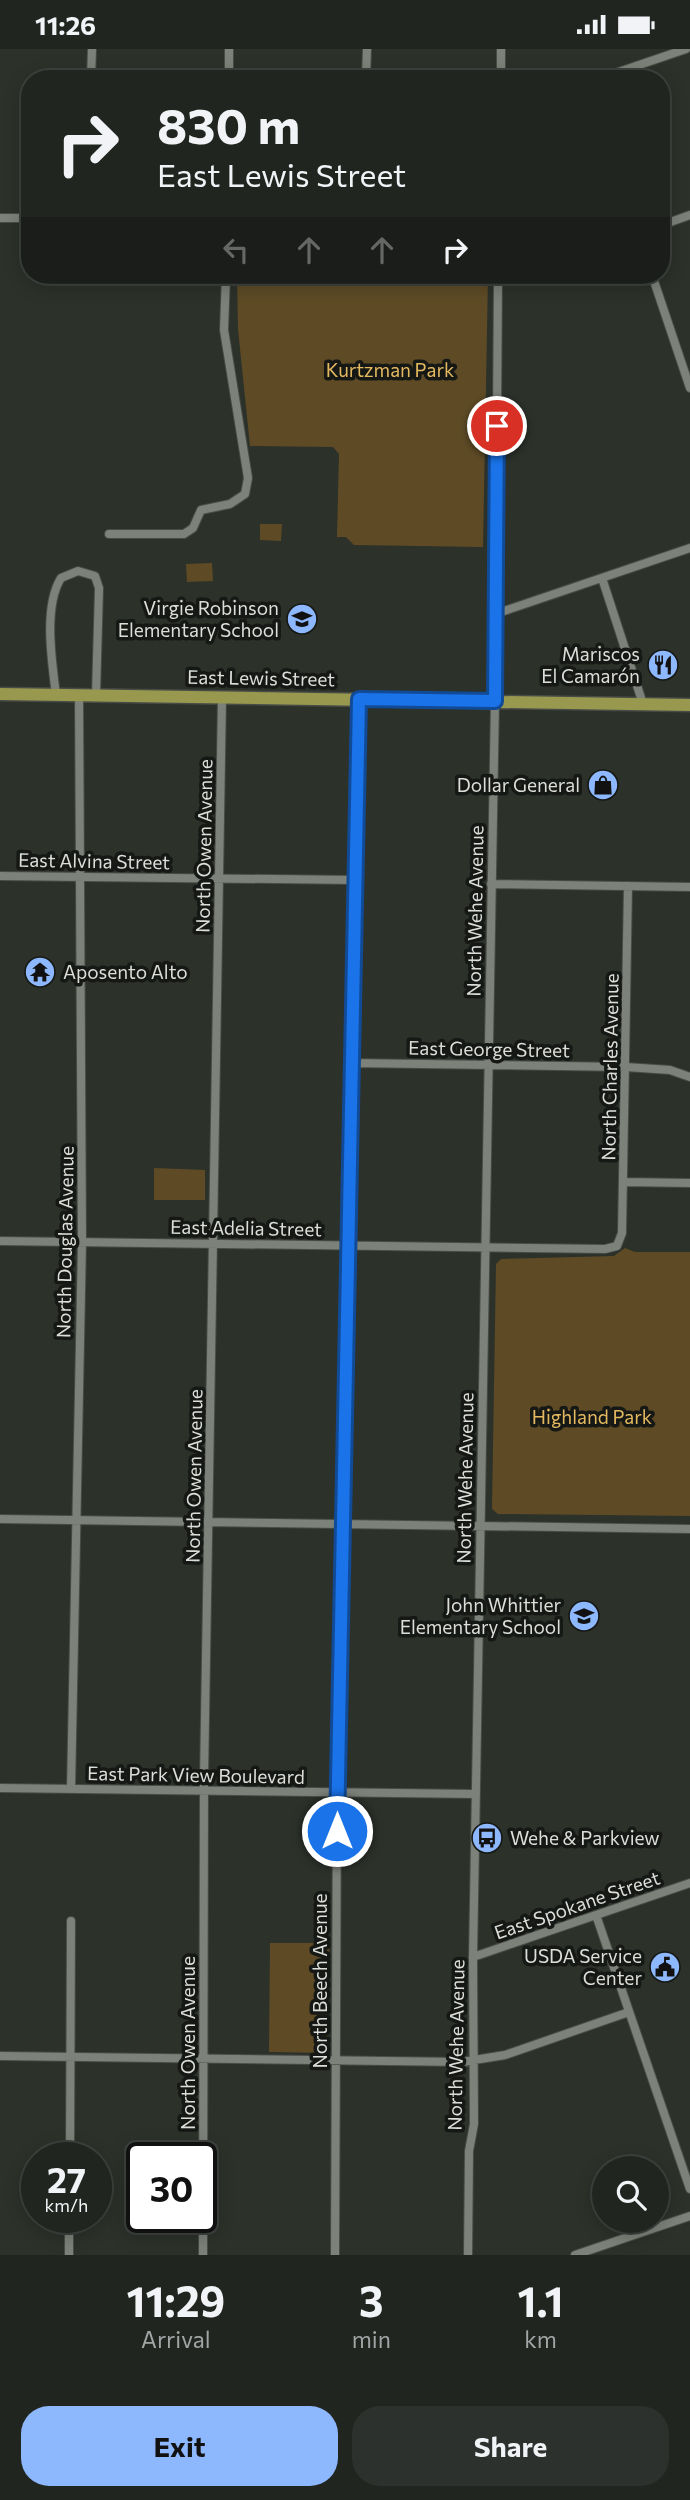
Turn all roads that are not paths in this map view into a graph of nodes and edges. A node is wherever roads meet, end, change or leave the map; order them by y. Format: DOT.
graph roads {
  1 [pos="92,49"];
  2 [pos="229,49"];
  3 [pos="367,49"];
  4 [pos="501,49"];
  5 [pos="686,49"];
  6 [pos="92,70"];
  7 [pos="229,70"];
  8 [pos="366,70"];
  9 [pos="501,70"];
  10 [pos="624,70"];
  11 [pos="690,215"];
  12 [pos="0,218"];
  13 [pos="21,218"];
  14 [pos="670,222"];
  15 [pos="226,284"];
  16 [pos="498,284"];
  17 [pos="655,284"];
  18 [pos="689,383"];
  19 [pos="109,534"];
  20 [pos="690,548"];
  21 [pos="601,578"];
  22 [pos="495,614"];
  23 [pos="0,694"];
  24 [pos="56,695"];
  25 [pos="79,695"];
  26 [pos="96,695"];
  27 [pos="222,697"];
  28 [pos="359,699"];
  29 [pos="495,701"];
  30 [pos="643,704"];
  31 [pos="690,705"];
  32 [pos="0,876"];
  33 [pos="80,877"];
  34 [pos="219,878"];
  35 [pos="355,880"];
  36 [pos="491,884"];
  37 [pos="628,886"];
  38 [pos="690,887"];
  39 [pos="351,1063"];
  40 [pos="488,1065"];
  41 [pos="626,1067"];
  42 [pos="690,1077"];
  43 [pos="623,1182"];
  44 [pos="690,1183"];
  45 [pos="0,1241"];
  46 [pos="82,1242"];
  47 [pos="213,1244"];
  48 [pos="348,1245"];
  49 [pos="617,1246"];
  50 [pos="485,1247"];
  51 [pos="0,1519"];
  52 [pos="76,1520"];
  53 [pos="209,1522"];
  54 [pos="341,1524"];
  55 [pos="480,1525"];
  56 [pos="690,1529"];
  57 [pos="0,1788"];
  58 [pos="71,1789"];
  59 [pos="204,1790"];
  60 [pos="337,1792"];
  61 [pos="476,1794"];
  62 [pos="690,1883"];
  63 [pos="596,1915"];
  64 [pos="71,1921"];
  65 [pos="473,1957"];
  66 [pos="629,2012"];
  67 [pos="0,2056"];
  68 [pos="70,2057"];
  69 [pos="203,2059"];
  70 [pos="336,2060"];
  71 [pos="473,2060"];
  72 [pos="70,2142"];
  73 [pos="690,2189"];
  74 [pos="690,2216"];
  75 [pos="69,2233"];
  76 [pos="69,2255"];
  77 [pos="203,2255"];
  78 [pos="335,2255"];
  79 [pos="468,2255"];
  80 [pos="575,2255"];
  1 -- 6 [label="street"];
  2 -- 7 [label="street"];
  3 -- 8 [label="street"];
  4 -- 9 [label="street"];
  5 -- 10 [label="street"];
  11 -- 14 [label="street"];
  12 -- 13 [label="street"];
  15 -- 19 [label="street"];
  16 -- 22 [label="street, North Wehe Avenue"];
  17 -- 18 [label="street"];
  20 -- 21 [label="street"];
  21 -- 22 [label="street"];
  21 -- 30 [label="street"];
  22 -- 29 [label="street, North Wehe Avenue"];
  23 -- 24 [label="main road, East Lewis Street"];
  24 -- 25 [label="main road, East Lewis Street"];
  24 -- 26 [label="street"];
  25 -- 26 [label="main road, East Lewis Street"];
  25 -- 33 [label="street, North Douglas Avenue"];
  26 -- 27 [label="main road, East Lewis Street"];
  27 -- 28 [label="main road, East Lewis Street"];
  27 -- 34 [label="street, North Owen Avenue"];
  28 -- 29 [label="main road, East Lewis Street"];
  28 -- 35 [label="street, North Beech Avenue"];
  29 -- 30 [label="main road, East Lewis Street"];
  29 -- 36 [label="street, North Wehe Avenue"];
  30 -- 31 [label="main road, East Lewis Street"];
  32 -- 33 [label="street, East Alvina Street"];
  33 -- 34 [label="street, East Alvina Street"];
  33 -- 46 [label="street, North Douglas Avenue"];
  34 -- 35 [label="street, East Alvina Street"];
  34 -- 47 [label="street, North Owen Avenue"];
  35 -- 39 [label="street, North Beech Avenue"];
  36 -- 37 [label="street"];
  36 -- 40 [label="street, North Wehe Avenue"];
  37 -- 38 [label="street"];
  37 -- 41 [label="street, North Charles Avenue"];
  39 -- 40 [label="street, East George Street"];
  39 -- 48 [label="street, North Beech Avenue"];
  40 -- 41 [label="street, East George Street"];
  40 -- 50 [label="street, North Wehe Avenue"];
  41 -- 42 [label="street, East George Street"];
  41 -- 43 [label="street, North Charles Avenue"];
  43 -- 44 [label="street"];
  43 -- 49 [label="street, North Charles Avenue"];
  45 -- 46 [label="street, East Adelia Street"];
  46 -- 47 [label="street, East Adelia Street"];
  46 -- 52 [label="street, North Douglas Avenue"];
  47 -- 48 [label="street, East Adelia Street"];
  47 -- 53 [label="street, North Owen Avenue"];
  48 -- 50 [label="street, East Adelia Street"];
  48 -- 54 [label="street, North Beech Avenue"];
  49 -- 50 [label="street, East Adelia Street"];
  50 -- 55 [label="street, North Wehe Avenue"];
  51 -- 52 [label="street"];
  52 -- 53 [label="street"];
  52 -- 58 [label="street, North Douglas Avenue"];
  53 -- 54 [label="street"];
  53 -- 59 [label="street, North Owen Avenue"];
  54 -- 55 [label="street"];
  54 -- 60 [label="street, North Beech Avenue"];
  55 -- 56 [label="street"];
  55 -- 61 [label="street, North Wehe Avenue"];
  57 -- 58 [label="street, East Park View Boulevard"];
  58 -- 59 [label="street, East Park View Boulevard"];
  59 -- 60 [label="street, East Park View Boulevard"];
  59 -- 69 [label="street, North Owen Avenue"];
  60 -- 61 [label="street, East Park View Boulevard"];
  60 -- 70 [label="street, North Beech Avenue"];
  61 -- 65 [label="street, North Wehe Avenue"];
  62 -- 63 [label="street, East Spokane Street"];
  63 -- 65 [label="street, East Spokane Street"];
  63 -- 66 [label="street"];
  64 -- 68 [label="street"];
  65 -- 71 [label="street, North Wehe Avenue"];
  66 -- 71 [label="street"];
  66 -- 73 [label="street"];
  67 -- 68 [label="street"];
  68 -- 69 [label="street"];
  68 -- 72 [label="street"];
  69 -- 70 [label="street"];
  69 -- 77 [label="street, North Owen Avenue"];
  70 -- 71 [label="street"];
  70 -- 78 [label="street, North Beech Avenue"];
  71 -- 79 [label="street, North Wehe Avenue"];
  74 -- 80 [label="street"];
  75 -- 76 [label="street"];
}
